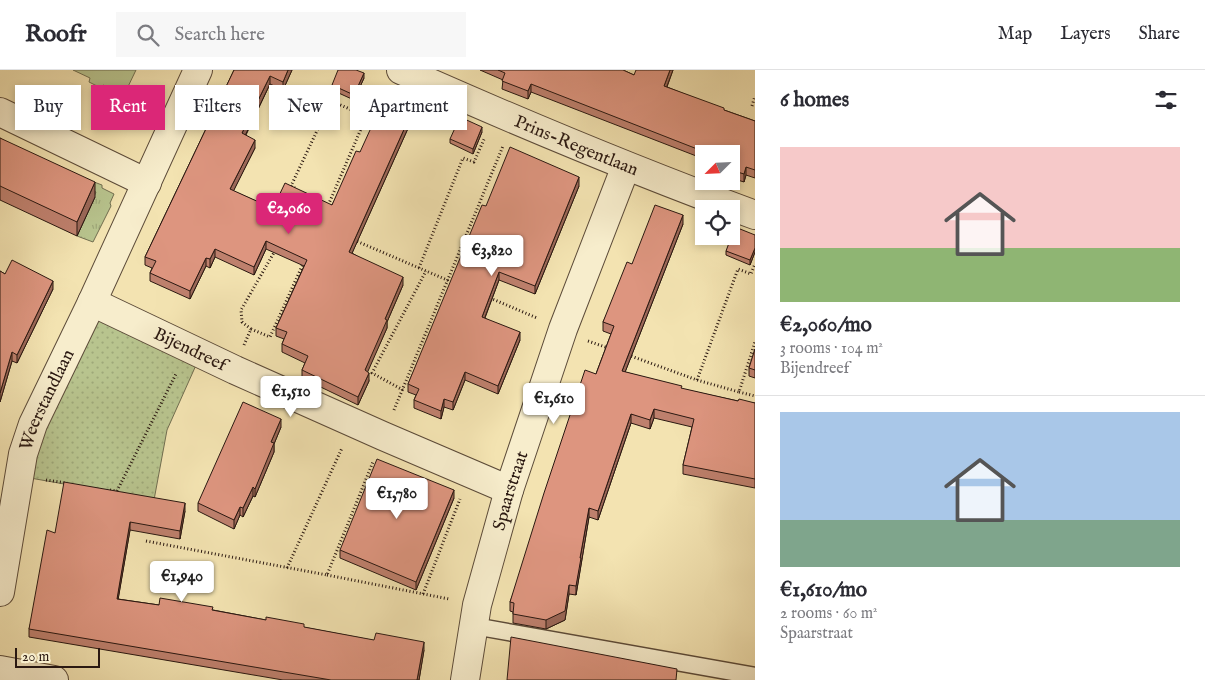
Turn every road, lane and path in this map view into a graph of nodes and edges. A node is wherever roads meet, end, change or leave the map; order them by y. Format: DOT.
graph roads {
  1 [pos="198,70"];
  2 [pos="401,70"];
  3 [pos="755,96"];
  4 [pos="752,106"];
  5 [pos="350,109"];
  6 [pos="0,112"];
  7 [pos="496,112"];
  8 [pos="360,130"];
  9 [pos="626,166"];
  10 [pos="147,183"];
  11 [pos="298,190"];
  12 [pos="755,215"];
  13 [pos="324,216"];
  14 [pos="280,242"];
  15 [pos="304,260"];
  16 [pos="755,264"];
  17 [pos="419,268"];
  18 [pos="426,271"];
  19 [pos="753,275"];
  20 [pos="92,302"];
  21 [pos="251,329"];
  22 [pos="189,348"];
  23 [pos="234,370"];
  24 [pos="697,380"];
  25 [pos="403,390"];
  26 [pos="739,392"];
  27 [pos="755,396"];
  28 [pos="353,423"];
  29 [pos="470,473"];
  30 [pos="19,476"];
  31 [pos="68,484"];
  32 [pos="108,490"];
  33 [pos="510,490"];
  34 [pos="287,568"];
  35 [pos="327,575"];
  36 [pos="0,592"];
  37 [pos="423,594"];
  38 [pos="475,615"];
  39 [pos="0,670"];
  40 [pos="700,673"];
  41 [pos="755,676"];
  42 [pos="54,680"];
  43 [pos="464,680"];
  1 -- 10 [label="street, Weerstandlaan"];
  2 -- 7 [label="street, Prins-Regentlaan"];
  3 -- 4 [label="path"];
  5 -- 11 [label="path"];
  6 -- 10 [label="street"];
  7 -- 9 [label="street, Prins-Regentlaan"];
  7 -- 17 [label="path"];
  8 -- 13 [label="path"];
  9 -- 12 [label="street, Prins-Regentlaan"];
  9 -- 33 [label="street, Spaarstraat"];
  10 -- 20 [label="street, Weerstandlaan"];
  14 -- 21 [label="path"];
  15 -- 21 [label="path"];
  16 -- 19 [label="path"];
  18 -- 25 [label="path"];
  19 -- 24 [label="path"];
  20 -- 22 [label="street, Bijendreef"];
  20 -- 30 [label="street, Weerstandlaan"];
  21 -- 23 [label="path"];
  22 -- 23 [label="street, Bijendreef"];
  22 -- 32 [label="path"];
  23 -- 28 [label="street, Bijendreef"];
  26 -- 27 [label="path"];
  28 -- 29 [label="street, Bijendreef"];
  28 -- 34 [label="path"];
  29 -- 33 [label="street, Bijendreef"];
  29 -- 37 [label="path"];
  30 -- 31 [label="path"];
  30 -- 36 [label="street, Weerstandlaan"];
  33 -- 38 [label="street, Spaarstraat"];
  35 -- 37 [label="path"];
  37 -- 38 [label="path"];
  38 -- 40 [label="lane"];
  38 -- 43 [label="street, Spaarstraat"];
  39 -- 42 [label="street"];
  40 -- 41 [label="lane"];
}
